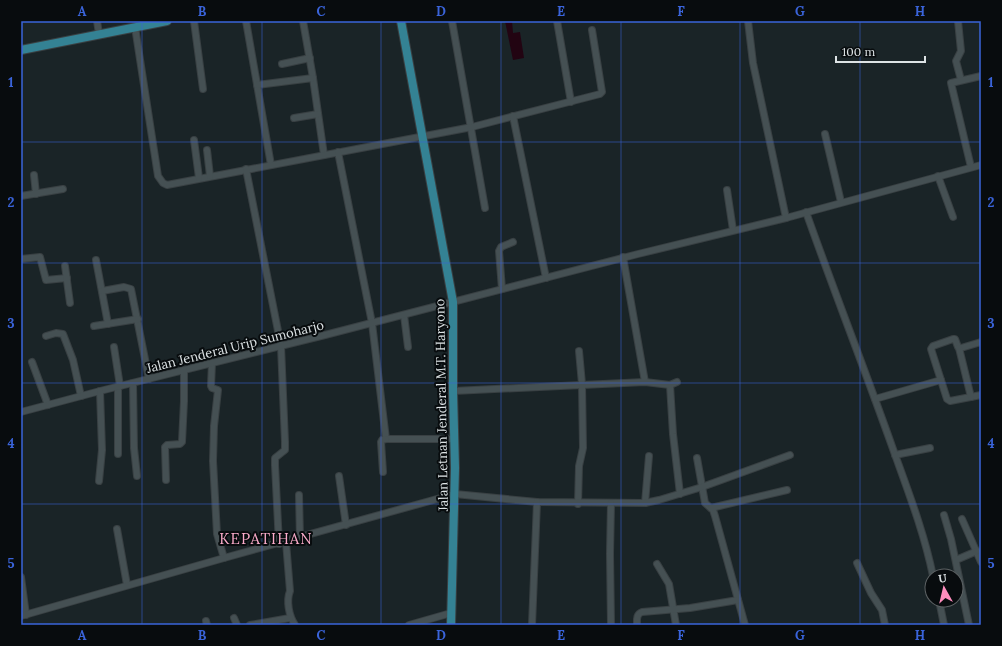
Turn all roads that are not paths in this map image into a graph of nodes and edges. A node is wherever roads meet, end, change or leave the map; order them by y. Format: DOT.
graph roads {
  1 [pos="97,21"];
  2 [pos="167,21"];
  3 [pos="194,21"];
  4 [pos="246,21"];
  5 [pos="303,21"];
  6 [pos="401,21"];
  7 [pos="452,21"];
  8 [pos="557,21"];
  9 [pos="748,21"];
  10 [pos="958,21"];
  11 [pos="135,27"];
  12 [pos="592,30"];
  13 [pos="99,34"];
  14 [pos="21,50"];
  15 [pos="310,58"];
  16 [pos="282,64"];
  17 [pos="981,76"];
  18 [pos="313,78"];
  19 [pos="961,80"];
  20 [pos="257,85"];
  21 [pos="203,89"];
  22 [pos="571,102"];
  23 [pos="318,114"];
  24 [pos="513,116"];
  25 [pos="294,118"];
  26 [pos="472,127"];
  27 [pos="825,134"];
  28 [pos="422,135"];
  29 [pos="194,140"];
  30 [pos="207,150"];
  31 [pos="338,152"];
  32 [pos="324,155"];
  33 [pos="272,164"];
  34 [pos="981,165"];
  35 [pos="971,167"];
  36 [pos="246,169"];
  37 [pos="34,176"];
  38 [pos="210,176"];
  39 [pos="938,176"];
  40 [pos="199,178"];
  41 [pos="63,189"];
  42 [pos="727,190"];
  43 [pos="36,194"];
  44 [pos="21,196"];
  45 [pos="841,202"];
  46 [pos="485,208"];
  47 [pos="806,212"];
  48 [pos="953,217"];
  49 [pos="786,218"];
  50 [pos="733,230"];
  51 [pos="512,242"];
  52 [pos="623,257"];
  53 [pos="21,259"];
  54 [pos="96,260"];
  55 [pos="65,266"];
  56 [pos="67,278"];
  57 [pos="546,278"];
  58 [pos="102,290"];
  59 [pos="502,290"];
  60 [pos="453,302"];
  61 [pos="70,303"];
  62 [pos="404,315"];
  63 [pos="138,319"];
  64 [pos="372,323"];
  65 [pos="108,324"];
  66 [pos="94,326"];
  67 [pos="46,336"];
  68 [pos="981,342"];
  69 [pos="281,346"];
  70 [pos="114,347"];
  71 [pos="408,347"];
  72 [pos="959,348"];
  73 [pos="579,351"];
  74 [pos="32,362"];
  75 [pos="212,363"];
  76 [pos="184,370"];
  77 [pos="149,379"];
  78 [pos="941,380"];
  79 [pos="644,382"];
  80 [pos="677,382"];
  81 [pos="132,383"];
  82 [pos="582,384"];
  83 [pos="670,385"];
  84 [pos="119,386"];
  85 [pos="100,391"];
  86 [pos="453,391"];
  87 [pos="981,395"];
  88 [pos="82,396"];
  89 [pos="972,397"];
  90 [pos="875,399"];
  91 [pos="48,405"];
  92 [pos="21,412"];
  93 [pos="386,439"];
  94 [pos="455,439"];
  95 [pos="930,448"];
  96 [pos="118,454"];
  97 [pos="790,455"];
  98 [pos="895,455"];
  99 [pos="649,456"];
  100 [pos="697,458"];
  101 [pos="383,472"];
  102 [pos="137,476"];
  103 [pos="340,476"];
  104 [pos="166,480"];
  105 [pos="99,481"];
  106 [pos="702,487"];
  107 [pos="787,490"];
  108 [pos="455,494"];
  109 [pos="680,494"];
  110 [pos="299,495"];
  111 [pos="537,502"];
  112 [pos="611,503"];
  113 [pos="645,503"];
  114 [pos="578,504"];
  115 [pos="711,508"];
  116 [pos="944,515"];
  117 [pos="962,519"];
  118 [pos="346,525"];
  119 [pos="117,530"];
  120 [pos="300,538"];
  121 [pos="286,542"];
  122 [pos="279,544"];
  123 [pos="977,551"];
  124 [pos="224,558"];
  125 [pos="956,560"];
  126 [pos="981,562"];
  127 [pos="857,563"];
  128 [pos="657,564"];
  129 [pos="931,568"];
  130 [pos="21,577"];
  131 [pos="127,585"];
  132 [pos="738,600"];
  133 [pos="941,608"];
  134 [pos="672,610"];
  135 [pos="452,613"];
  136 [pos="24,615"];
  137 [pos="234,618"];
  138 [pos="290,618"];
  139 [pos="420,623"];
  140 [pos="237,625"];
  141 [pos="250,625"];
  142 [pos="295,625"];
  143 [pos="409,625"];
  144 [pos="451,625"];
  145 [pos="532,625"];
  146 [pos="611,625"];
  147 [pos="637,625"];
  148 [pos="676,625"];
  149 [pos="745,625"];
  150 [pos="885,625"];
  151 [pos="944,625"];
  152 [pos="969,625"];
  1 -- 13 [label="street"];
  2 -- 11 [label="main road"];
  3 -- 21 [label="street"];
  4 -- 20 [label="street"];
  5 -- 15 [label="street"];
  6 -- 28 [label="main road, Jalan Letnan Jenderal M.T. Haryono"];
  7 -- 26 [label="street"];
  8 -- 22 [label="street"];
  9 -- 49 [label="street"];
  10 -- 19 [label="street"];
  11 -- 13 [label="main road"];
  11 -- 40 [label="street"];
  12 -- 22 [label="street"];
  13 -- 14 [label="main road"];
  15 -- 16 [label="street"];
  15 -- 18 [label="street"];
  17 -- 19 [label="street"];
  18 -- 20 [label="street"];
  18 -- 23 [label="street"];
  19 -- 35 [label="street"];
  20 -- 33 [label="street"];
  22 -- 24 [label="street"];
  23 -- 25 [label="street"];
  23 -- 32 [label="street"];
  24 -- 26 [label="street"];
  24 -- 57 [label="street"];
  26 -- 28 [label="street"];
  26 -- 46 [label="street"];
  27 -- 45 [label="street"];
  28 -- 31 [label="street"];
  28 -- 60 [label="main road, Jalan Letnan Jenderal M.T. Haryono"];
  29 -- 40 [label="street"];
  30 -- 38 [label="street"];
  31 -- 32 [label="street"];
  31 -- 64 [label="street"];
  32 -- 33 [label="street"];
  33 -- 36 [label="street"];
  34 -- 35 [label="street, Jalan Jenderal Urip Sumoharjo"];
  35 -- 39 [label="street, Jalan Jenderal Urip Sumoharjo"];
  36 -- 38 [label="street"];
  36 -- 69 [label="street"];
  37 -- 43 [label="street"];
  38 -- 40 [label="street"];
  39 -- 45 [label="street, Jalan Jenderal Urip Sumoharjo"];
  39 -- 48 [label="street"];
  41 -- 43 [label="street"];
  42 -- 50 [label="street"];
  43 -- 44 [label="street"];
  45 -- 47 [label="street, Jalan Jenderal Urip Sumoharjo"];
  47 -- 49 [label="street, Jalan Jenderal Urip Sumoharjo"];
  47 -- 90 [label="street"];
  49 -- 50 [label="street, Jalan Jenderal Urip Sumoharjo"];
  50 -- 52 [label="street, Jalan Jenderal Urip Sumoharjo"];
  51 -- 59 [label="street"];
  52 -- 57 [label="street, Jalan Jenderal Urip Sumoharjo"];
  52 -- 79 [label="street"];
  53 -- 56 [label="street"];
  54 -- 58 [label="street"];
  55 -- 56 [label="street"];
  56 -- 61 [label="street"];
  57 -- 59 [label="street, Jalan Jenderal Urip Sumoharjo"];
  58 -- 63 [label="street"];
  58 -- 65 [label="street"];
  59 -- 60 [label="street, Jalan Jenderal Urip Sumoharjo"];
  60 -- 62 [label="street, Jalan Jenderal Urip Sumoharjo"];
  60 -- 86 [label="main road, Jalan Letnan Jenderal M.T. Haryono"];
  62 -- 64 [label="street, Jalan Jenderal Urip Sumoharjo"];
  62 -- 71 [label="street"];
  63 -- 65 [label="street"];
  63 -- 77 [label="street"];
  64 -- 69 [label="street, Jalan Jenderal Urip Sumoharjo"];
  64 -- 93 [label="street"];
  65 -- 66 [label="street"];
  67 -- 88 [label="street"];
  68 -- 72 [label="street"];
  69 -- 75 [label="street, Jalan Jenderal Urip Sumoharjo"];
  69 -- 122 [label="street"];
  70 -- 84 [label="street"];
  72 -- 78 [label="street"];
  72 -- 89 [label="street"];
  73 -- 82 [label="street"];
  74 -- 91 [label="street"];
  75 -- 76 [label="street, Jalan Jenderal Urip Sumoharjo"];
  75 -- 124 [label="street"];
  76 -- 77 [label="street, Jalan Jenderal Urip Sumoharjo"];
  76 -- 104 [label="street"];
  77 -- 81 [label="street, Jalan Jenderal Urip Sumoharjo"];
  78 -- 89 [label="street"];
  78 -- 90 [label="street"];
  79 -- 82 [label="street"];
  79 -- 83 [label="street"];
  80 -- 83 [label="street"];
  81 -- 84 [label="street, Jalan Jenderal Urip Sumoharjo"];
  81 -- 102 [label="street"];
  82 -- 86 [label="street"];
  82 -- 114 [label="street"];
  83 -- 109 [label="street"];
  84 -- 85 [label="street, Jalan Jenderal Urip Sumoharjo"];
  84 -- 96 [label="street"];
  85 -- 88 [label="street, Jalan Jenderal Urip Sumoharjo"];
  85 -- 105 [label="street"];
  86 -- 94 [label="main road, Jalan Letnan Jenderal M.T. Haryono"];
  87 -- 89 [label="street"];
  88 -- 91 [label="street, Jalan Jenderal Urip Sumoharjo"];
  90 -- 98 [label="street"];
  91 -- 92 [label="street, Jalan Jenderal Urip Sumoharjo"];
  93 -- 94 [label="street"];
  93 -- 101 [label="street"];
  94 -- 108 [label="main road, Jalan Letnan Jenderal M.T. Haryono"];
  95 -- 98 [label="street"];
  97 -- 106 [label="street"];
  98 -- 129 [label="street"];
  99 -- 113 [label="street"];
  100 -- 106 [label="street"];
  103 -- 118 [label="street"];
  106 -- 109 [label="street"];
  106 -- 115 [label="street"];
  107 -- 115 [label="street"];
  108 -- 111 [label="street"];
  108 -- 118 [label="street"];
  108 -- 135 [label="main road, Jalan Letnan Jenderal M.T. Haryono"];
  109 -- 113 [label="street"];
  110 -- 120 [label="street"];
  111 -- 114 [label="street"];
  111 -- 145 [label="street"];
  112 -- 113 [label="street"];
  112 -- 114 [label="street"];
  112 -- 146 [label="street"];
  115 -- 132 [label="street"];
  116 -- 125 [label="street"];
  117 -- 123 [label="street"];
  118 -- 120 [label="street"];
  119 -- 131 [label="street"];
  120 -- 121 [label="street"];
  121 -- 122 [label="street"];
  121 -- 138 [label="street"];
  122 -- 124 [label="street"];
  123 -- 125 [label="street"];
  123 -- 126 [label="street"];
  124 -- 131 [label="street"];
  125 -- 152 [label="street"];
  127 -- 150 [label="street"];
  128 -- 134 [label="street"];
  130 -- 136 [label="street"];
  131 -- 136 [label="street"];
  132 -- 134 [label="street"];
  132 -- 149 [label="street"];
  133 -- 151 [label="street"];
  134 -- 147 [label="street"];
  134 -- 148 [label="street"];
  135 -- 139 [label="street"];
  135 -- 144 [label="main road, Jalan Letnan Jenderal M.T. Haryono"];
  137 -- 140 [label="street"];
  138 -- 141 [label="street"];
  138 -- 142 [label="street"];
  139 -- 143 [label="street"];
}
